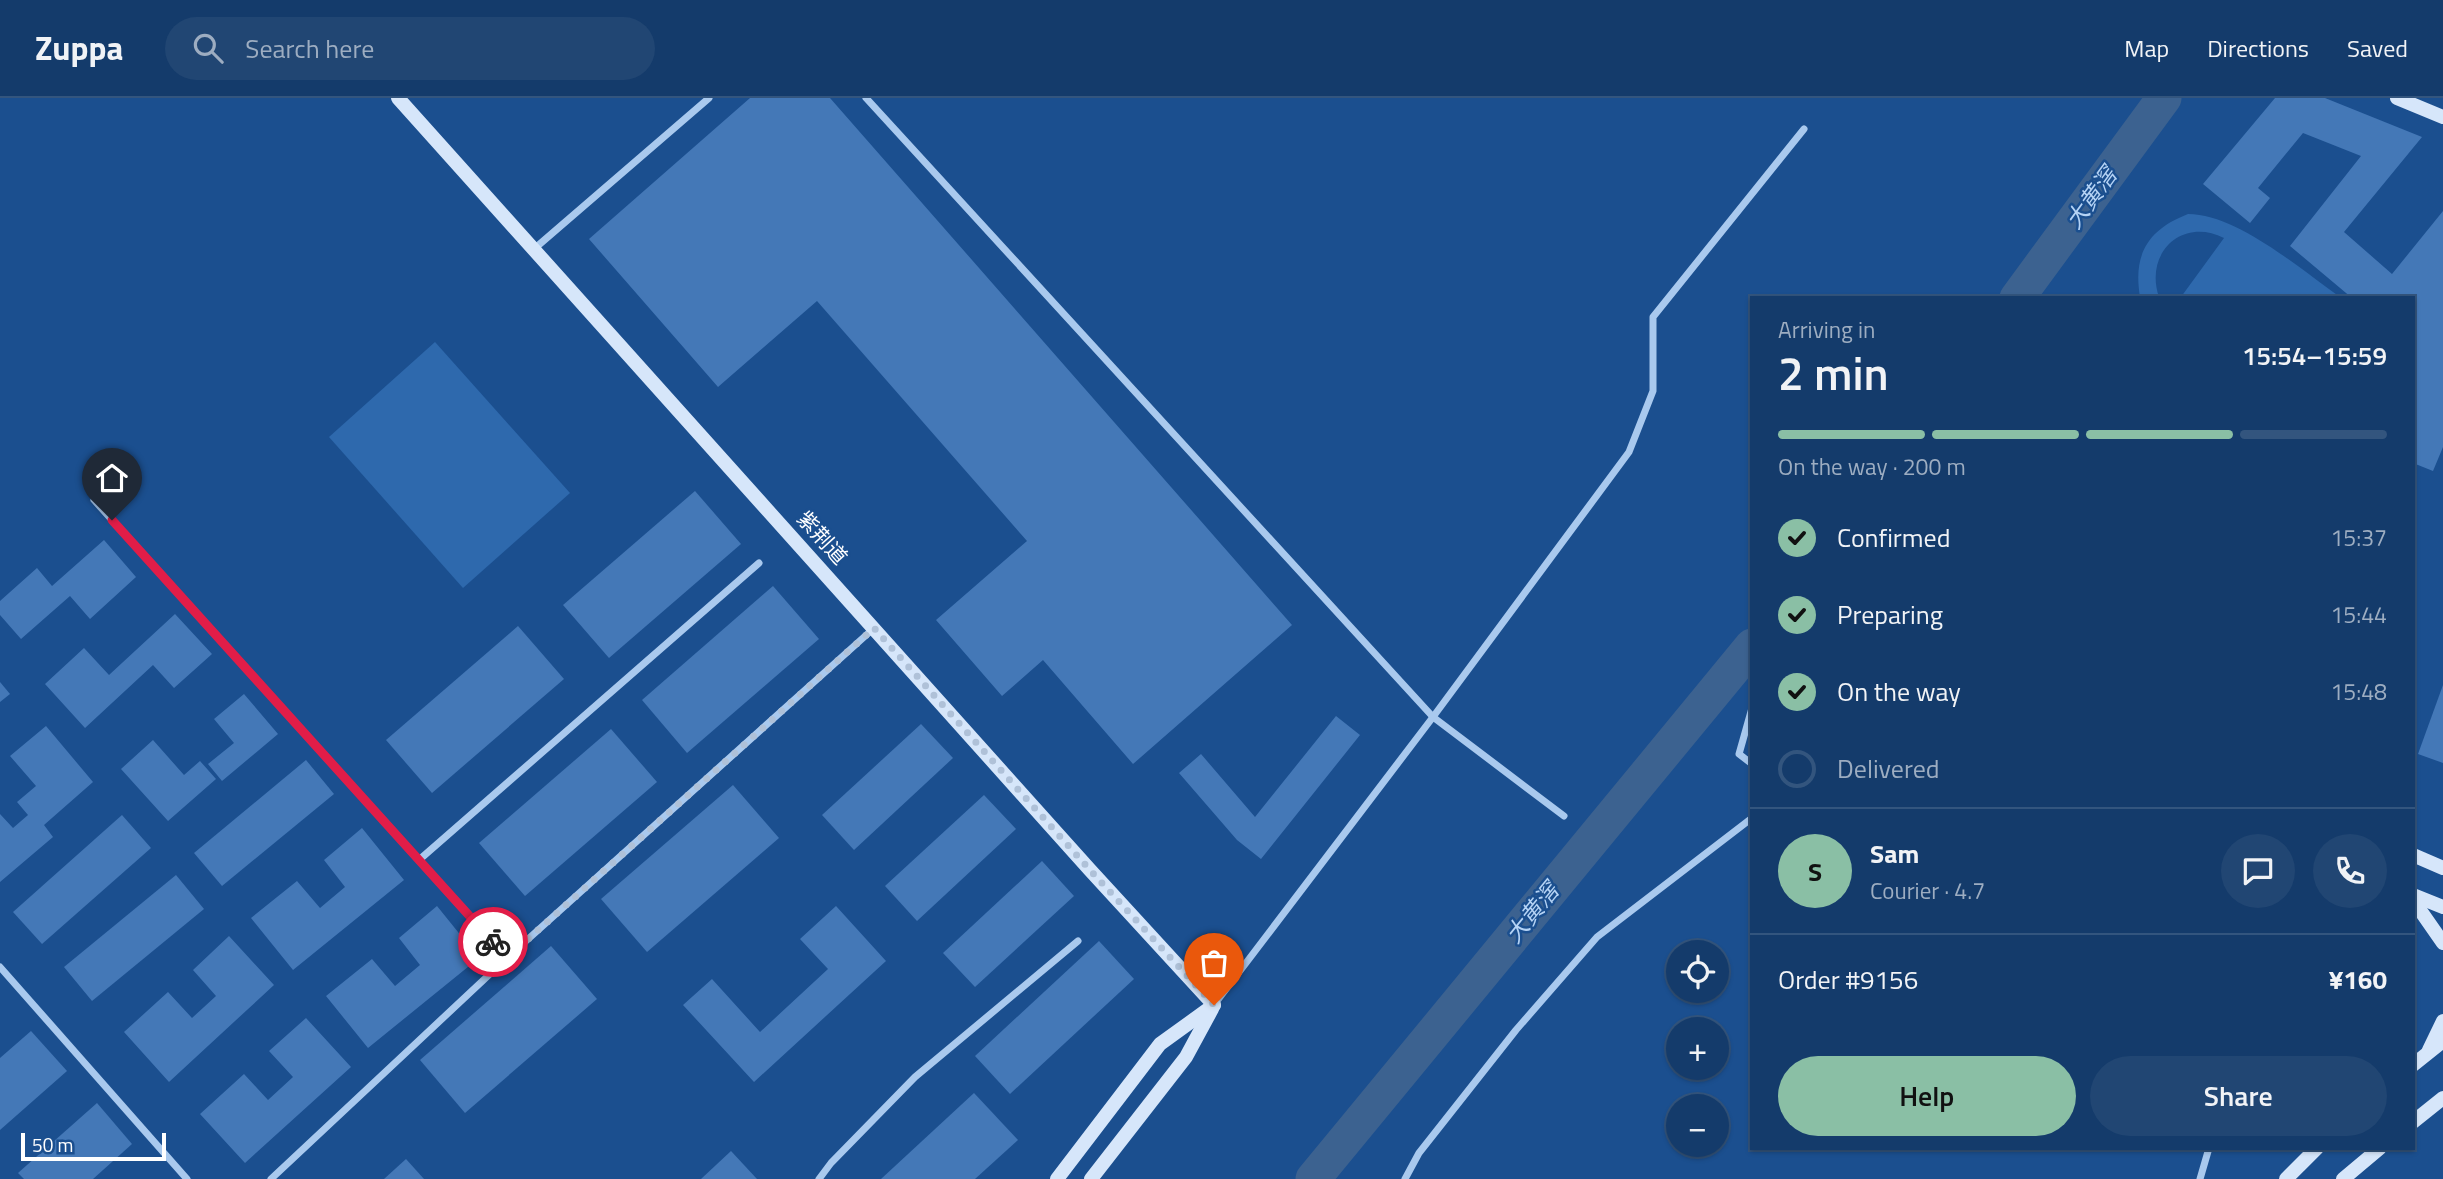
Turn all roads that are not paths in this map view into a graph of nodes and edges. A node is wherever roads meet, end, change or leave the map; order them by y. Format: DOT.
graph roads {
  1 [pos="398,98"];
  2 [pos="709,98"];
  3 [pos="866,98"];
  4 [pos="2397,98"];
  5 [pos="2443,117"];
  6 [pos="1804,129"];
  7 [pos="534,249"];
  8 [pos="94,500"];
  9 [pos="759,563"];
  10 [pos="874,628"];
  11 [pos="1750,715"];
  12 [pos="1433,717"];
  13 [pos="1750,762"];
  14 [pos="1564,816"];
  15 [pos="1750,820"];
  16 [pos="2415,856"];
  17 [pos="419,860"];
  18 [pos="2443,868"];
  19 [pos="2415,899"];
  20 [pos="2415,901"];
  21 [pos="2443,907"];
  22 [pos="1077,941"];
  23 [pos="2443,943"];
  24 [pos="507,958"];
  25 [pos="0,967"];
  26 [pos="1214,1005"];
  27 [pos="2443,1021"];
  28 [pos="2443,1041"];
  29 [pos="2427,1054"];
  30 [pos="2415,1063"];
  31 [pos="2443,1098"];
  32 [pos="2415,1120"];
  33 [pos="2208,1150"];
  34 [pos="2314,1150"];
  35 [pos="2378,1150"];
  36 [pos="187,1179"];
  37 [pos="271,1179"];
  38 [pos="819,1179"];
  39 [pos="1057,1179"];
  40 [pos="1091,1179"];
  41 [pos="1405,1179"];
  42 [pos="2200,1179"];
  43 [pos="2286,1179"];
  44 [pos="2343,1179"];
  1 -- 7 [label="street, 紫荆道"];
  2 -- 7 [label="street"];
  3 -- 12 [label="street"];
  4 -- 5 [label="street"];
  6 -- 12 [label="street"];
  7 -- 10 [label="street, 紫荆道"];
  8 -- 17 [label="street"];
  9 -- 17 [label="street"];
  10 -- 24 [label="street"];
  10 -- 26 [label="street, 紫荆道"];
  11 -- 13 [label="street"];
  12 -- 14 [label="street"];
  12 -- 26 [label="street"];
  15 -- 41 [label="street"];
  16 -- 18 [label="street"];
  17 -- 24 [label="street"];
  19 -- 21 [label="street"];
  20 -- 23 [label="street"];
  22 -- 38 [label="street"];
  24 -- 37 [label="street"];
  25 -- 36 [label="street"];
  26 -- 39 [label="street"];
  26 -- 40 [label="street"];
  27 -- 29 [label="street"];
  28 -- 29 [label="street"];
  29 -- 30 [label="street"];
  31 -- 32 [label="street"];
  33 -- 42 [label="street"];
  34 -- 43 [label="street"];
  35 -- 44 [label="street"];
}
